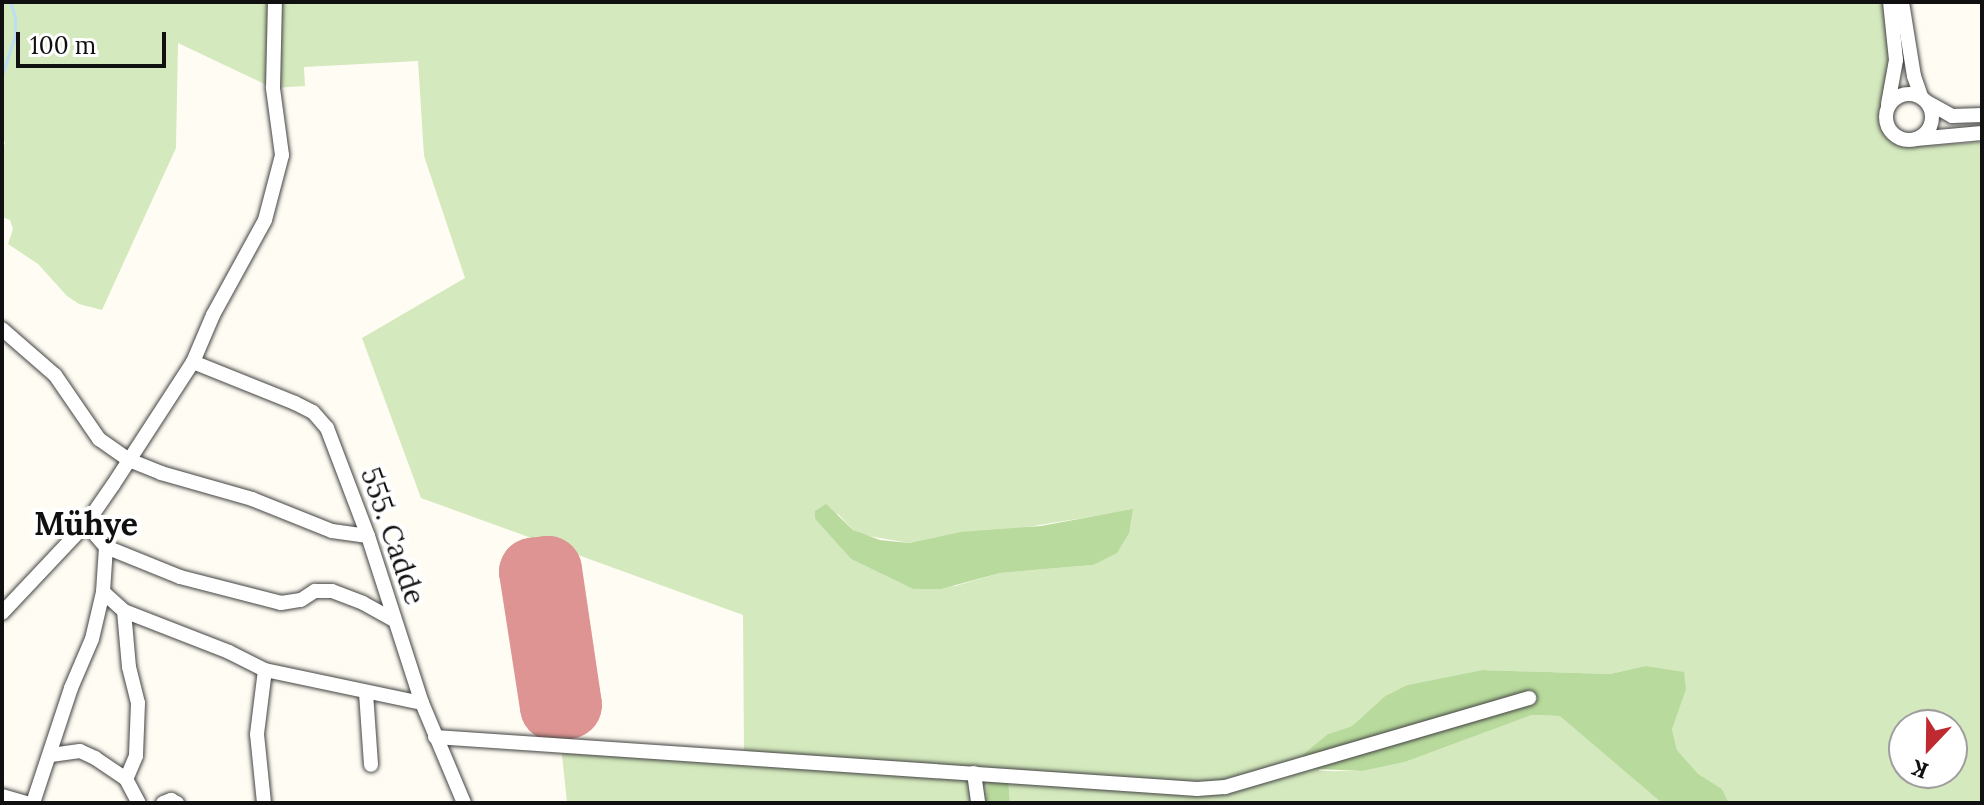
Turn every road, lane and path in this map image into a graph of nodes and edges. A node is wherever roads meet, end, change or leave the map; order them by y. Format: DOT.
graph roads {
  1 [pos="275,2"];
  2 [pos="1890,2"];
  3 [pos="1902,2"];
  4 [pos="1924,99"];
  5 [pos="1888,107"];
  6 [pos="1982,115"];
  7 [pos="1982,133"];
  8 [pos="1916,139"];
  9 [pos="2,329"];
  10 [pos="193,362"];
  11 [pos="129,460"];
  12 [pos="86,524"];
  13 [pos="368,536"];
  14 [pos="106,547"];
  15 [pos="103,592"];
  16 [pos="124,611"];
  17 [pos="2,613"];
  18 [pos="394,620"];
  19 [pos="265,670"];
  20 [pos="366,693"];
  21 [pos="1529,698"];
  22 [pos="422,703"];
  23 [pos="435,737"];
  24 [pos="51,755"];
  25 [pos="371,765"];
  26 [pos="974,773"];
  27 [pos="126,779"];
  28 [pos="2,796"];
  29 [pos="27,803"];
  30 [pos="33,803"];
  31 [pos="139,803"];
  32 [pos="163,803"];
  33 [pos="177,803"];
  34 [pos="264,803"];
  35 [pos="464,803"];
  36 [pos="978,803"];
  1 -- 10 [label="street"];
  2 -- 5 [label="street"];
  3 -- 4 [label="street"];
  4 -- 5 [label="street"];
  4 -- 6 [label="street"];
  4 -- 8 [label="street"];
  5 -- 8 [label="street"];
  7 -- 8 [label="street"];
  9 -- 11 [label="street"];
  10 -- 11 [label="street"];
  10 -- 13 [label="street, 555. Cadde"];
  11 -- 12 [label="street"];
  11 -- 13 [label="street"];
  12 -- 14 [label="street"];
  12 -- 17 [label="street"];
  13 -- 18 [label="street, 555. Cadde"];
  14 -- 15 [label="street"];
  14 -- 18 [label="street"];
  15 -- 16 [label="street"];
  15 -- 24 [label="street"];
  16 -- 19 [label="street"];
  16 -- 27 [label="street"];
  18 -- 22 [label="street, 555. Cadde"];
  19 -- 20 [label="street"];
  19 -- 34 [label="street"];
  20 -- 22 [label="street"];
  20 -- 25 [label="street"];
  21 -- 26 [label="street"];
  22 -- 23 [label="street, 555. Cadde"];
  23 -- 26 [label="street"];
  23 -- 35 [label="street, 555. Cadde"];
  24 -- 27 [label="street"];
  24 -- 30 [label="street"];
  26 -- 36 [label="street"];
  27 -- 31 [label="street"];
  28 -- 29 [label="street"];
  32 -- 33 [label="street"];
}
